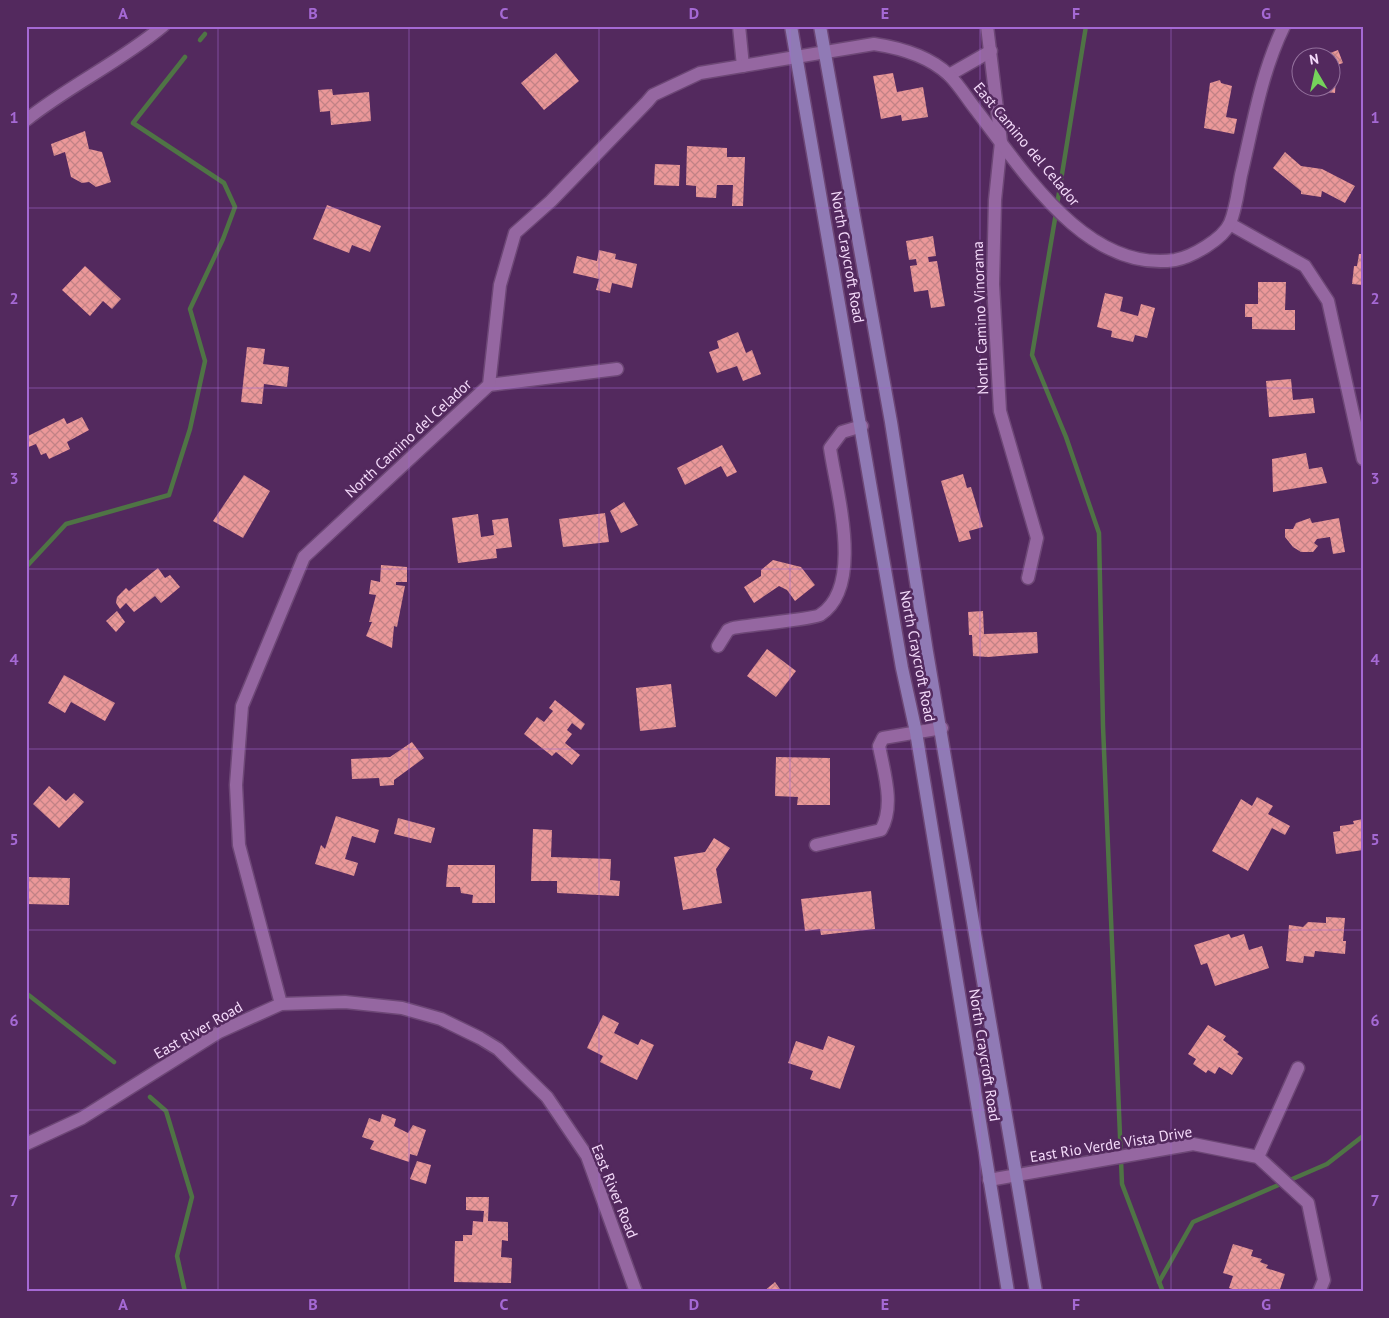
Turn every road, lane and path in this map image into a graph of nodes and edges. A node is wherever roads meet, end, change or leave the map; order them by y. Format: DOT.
graph roads {
  1 [pos="163,26"];
  2 [pos="739,26"];
  3 [pos="791,26"];
  4 [pos="820,26"];
  5 [pos="987,26"];
  6 [pos="1284,26"];
  7 [pos="991,51"];
  8 [pos="824,53"];
  9 [pos="796,57"];
  10 [pos="743,66"];
  11 [pos="949,75"];
  12 [pos="26,120"];
  13 [pos="1001,142"];
  14 [pos="1230,224"];
  15 [pos="617,368"];
  16 [pos="489,385"];
  17 [pos="862,426"];
  18 [pos="1363,459"];
  19 [pos="1028,578"];
  20 [pos="718,646"];
  21 [pos="942,728"];
  22 [pos="916,732"];
  23 [pos="816,845"];
  24 [pos="281,1004"];
  25 [pos="1298,1068"];
  26 [pos="26,1144"];
  27 [pos="1258,1157"];
  28 [pos="1017,1175"];
  29 [pos="989,1180"];
  30 [pos="636,1292"];
  31 [pos="1008,1292"];
  32 [pos="1036,1292"];
  33 [pos="1319,1292"];
  1 -- 12 [label="street"];
  2 -- 10 [label="street"];
  3 -- 9 [label="main road, North Craycroft Road"];
  4 -- 8 [label="main road, North Craycroft Road"];
  5 -- 7 [label="street, North Camino Vinorama"];
  6 -- 14 [label="street"];
  7 -- 11 [label="street"];
  7 -- 13 [label="street, North Camino Vinorama"];
  8 -- 9 [label="street, North Camino del Celador"];
  8 -- 11 [label="street, East Camino del Celador"];
  8 -- 21 [label="main road, North Craycroft Road"];
  9 -- 10 [label="street, North Camino del Celador"];
  9 -- 17 [label="main road, North Craycroft Road"];
  10 -- 16 [label="street, North Camino del Celador"];
  11 -- 13 [label="street, East Camino del Celador"];
  13 -- 14 [label="street, East Camino del Celador"];
  13 -- 19 [label="street, North Camino Vinorama"];
  14 -- 18 [label="street"];
  15 -- 16 [label="street"];
  16 -- 24 [label="street, North Camino del Celador"];
  17 -- 20 [label="street"];
  17 -- 22 [label="main road, North Craycroft Road"];
  21 -- 22 [label="street"];
  21 -- 28 [label="main road, North Craycroft Road"];
  22 -- 23 [label="street"];
  22 -- 29 [label="main road, North Craycroft Road"];
  24 -- 26 [label="street, East River Road"];
  24 -- 30 [label="street, East River Road"];
  25 -- 27 [label="street"];
  27 -- 28 [label="street, East Rio Verde Vista Drive"];
  27 -- 33 [label="street"];
  28 -- 29 [label="street, East Rio Verde Vista Drive"];
  28 -- 32 [label="main road, North Craycroft Road"];
  29 -- 31 [label="main road, North Craycroft Road"];
}
